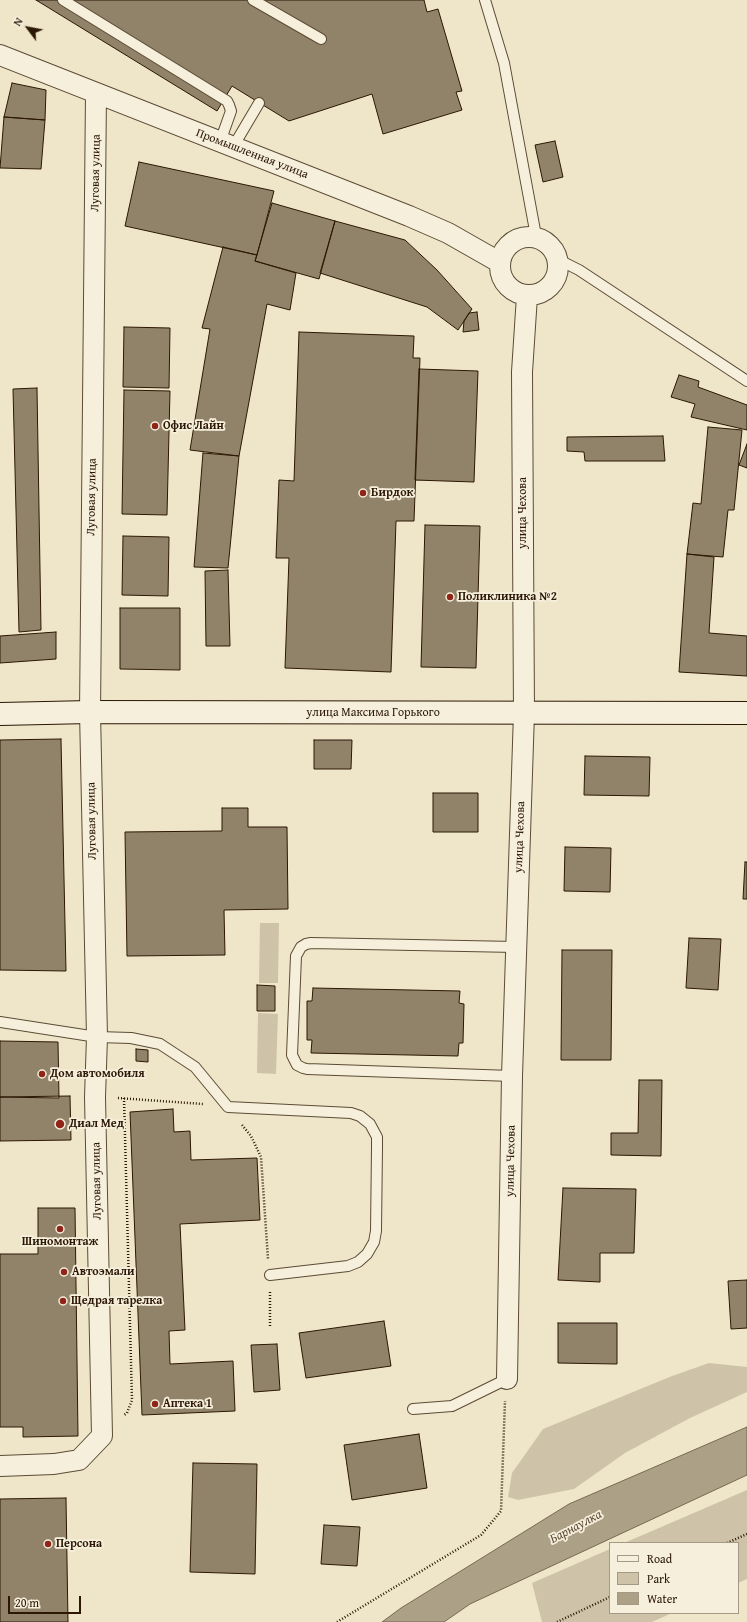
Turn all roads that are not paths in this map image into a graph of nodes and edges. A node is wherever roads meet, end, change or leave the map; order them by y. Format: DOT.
graph roads {
  1 [pos="63,0"];
  2 [pos="253,0"];
  3 [pos="485,0"];
  4 [pos="321,39"];
  5 [pos="0,55"];
  6 [pos="96,93"];
  7 [pos="259,103"];
  8 [pos="227,144"];
  9 [pos="536,236"];
  10 [pos="558,259"];
  11 [pos="500,262"];
  12 [pos="527,296"];
  13 [pos="747,381"];
  14 [pos="90,712"];
  15 [pos="524,713"];
  16 [pos="747,713"];
  17 [pos="0,714"];
  18 [pos="516,947"];
  19 [pos="0,1022"];
  20 [pos="97,1037"];
  21 [pos="512,1076"];
  22 [pos="270,1275"];
  23 [pos="507,1379"];
  24 [pos="413,1409"];
  25 [pos="0,1466"];
  1 -- 8 [label="lane"];
  2 -- 4 [label="lane"];
  3 -- 9 [label="lane"];
  5 -- 6 [label="street, Промышленная улица"];
  6 -- 8 [label="street, Промышленная улица"];
  6 -- 14 [label="street, Луговая улица"];
  7 -- 8 [label="lane"];
  8 -- 11 [label="street, Промышленная улица"];
  9 -- 10 [label="street"];
  9 -- 11 [label="street"];
  10 -- 12 [label="street"];
  10 -- 13 [label="lane"];
  11 -- 12 [label="street"];
  12 -- 15 [label="street, улица Чехова"];
  14 -- 15 [label="street, улица Максима Горького"];
  14 -- 17 [label="street, улица Максима Горького"];
  14 -- 20 [label="street, Луговая улица"];
  15 -- 16 [label="street, улица Максима Горького"];
  15 -- 18 [label="street, улица Чехова"];
  18 -- 21 [label="street, улица Чехова"];
  18 -- 21 [label="lane"];
  19 -- 20 [label="lane"];
  20 -- 22 [label="lane"];
  20 -- 25 [label="street, Луговая улица"];
  21 -- 23 [label="street, улица Чехова"];
  23 -- 24 [label="lane"];
}
